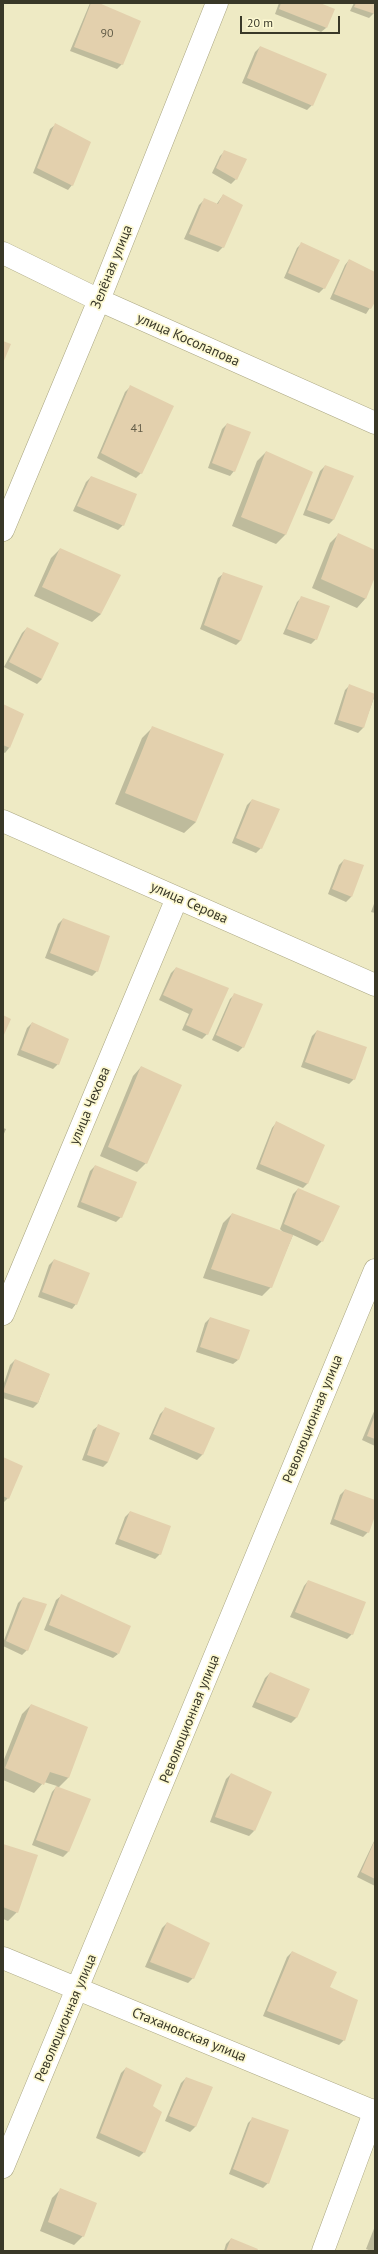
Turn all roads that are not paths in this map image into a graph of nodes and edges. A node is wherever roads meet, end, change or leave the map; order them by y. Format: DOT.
graph roads {
  1 [pos="217,3"];
  2 [pos="3,253"];
  3 [pos="99,300"];
  4 [pos="375,423"];
  5 [pos="3,530"];
  6 [pos="3,821"];
  7 [pos="177,898"];
  8 [pos="375,985"];
  9 [pos="375,1270"];
  10 [pos="3,1314"];
  11 [pos="3,1958"];
  12 [pos="78,1990"];
  13 [pos="375,2111"];
  14 [pos="3,2167"];
  15 [pos="322,2251"];
  1 -- 3 [label="street, Зелёная улица"];
  2 -- 3 [label="street, улица Косолапова"];
  3 -- 4 [label="street, улица Косолапова"];
  3 -- 5 [label="street, Зелёная улица"];
  6 -- 7 [label="street, улица Серова"];
  7 -- 8 [label="street, улица Серова"];
  7 -- 10 [label="street, улица Чехова"];
  9 -- 12 [label="street, Революционная улица"];
  11 -- 12 [label="street, Стахановская улица"];
  12 -- 13 [label="street, Стахановская улица"];
  12 -- 14 [label="street, Революционная улица"];
  13 -- 15 [label="street"];
}
